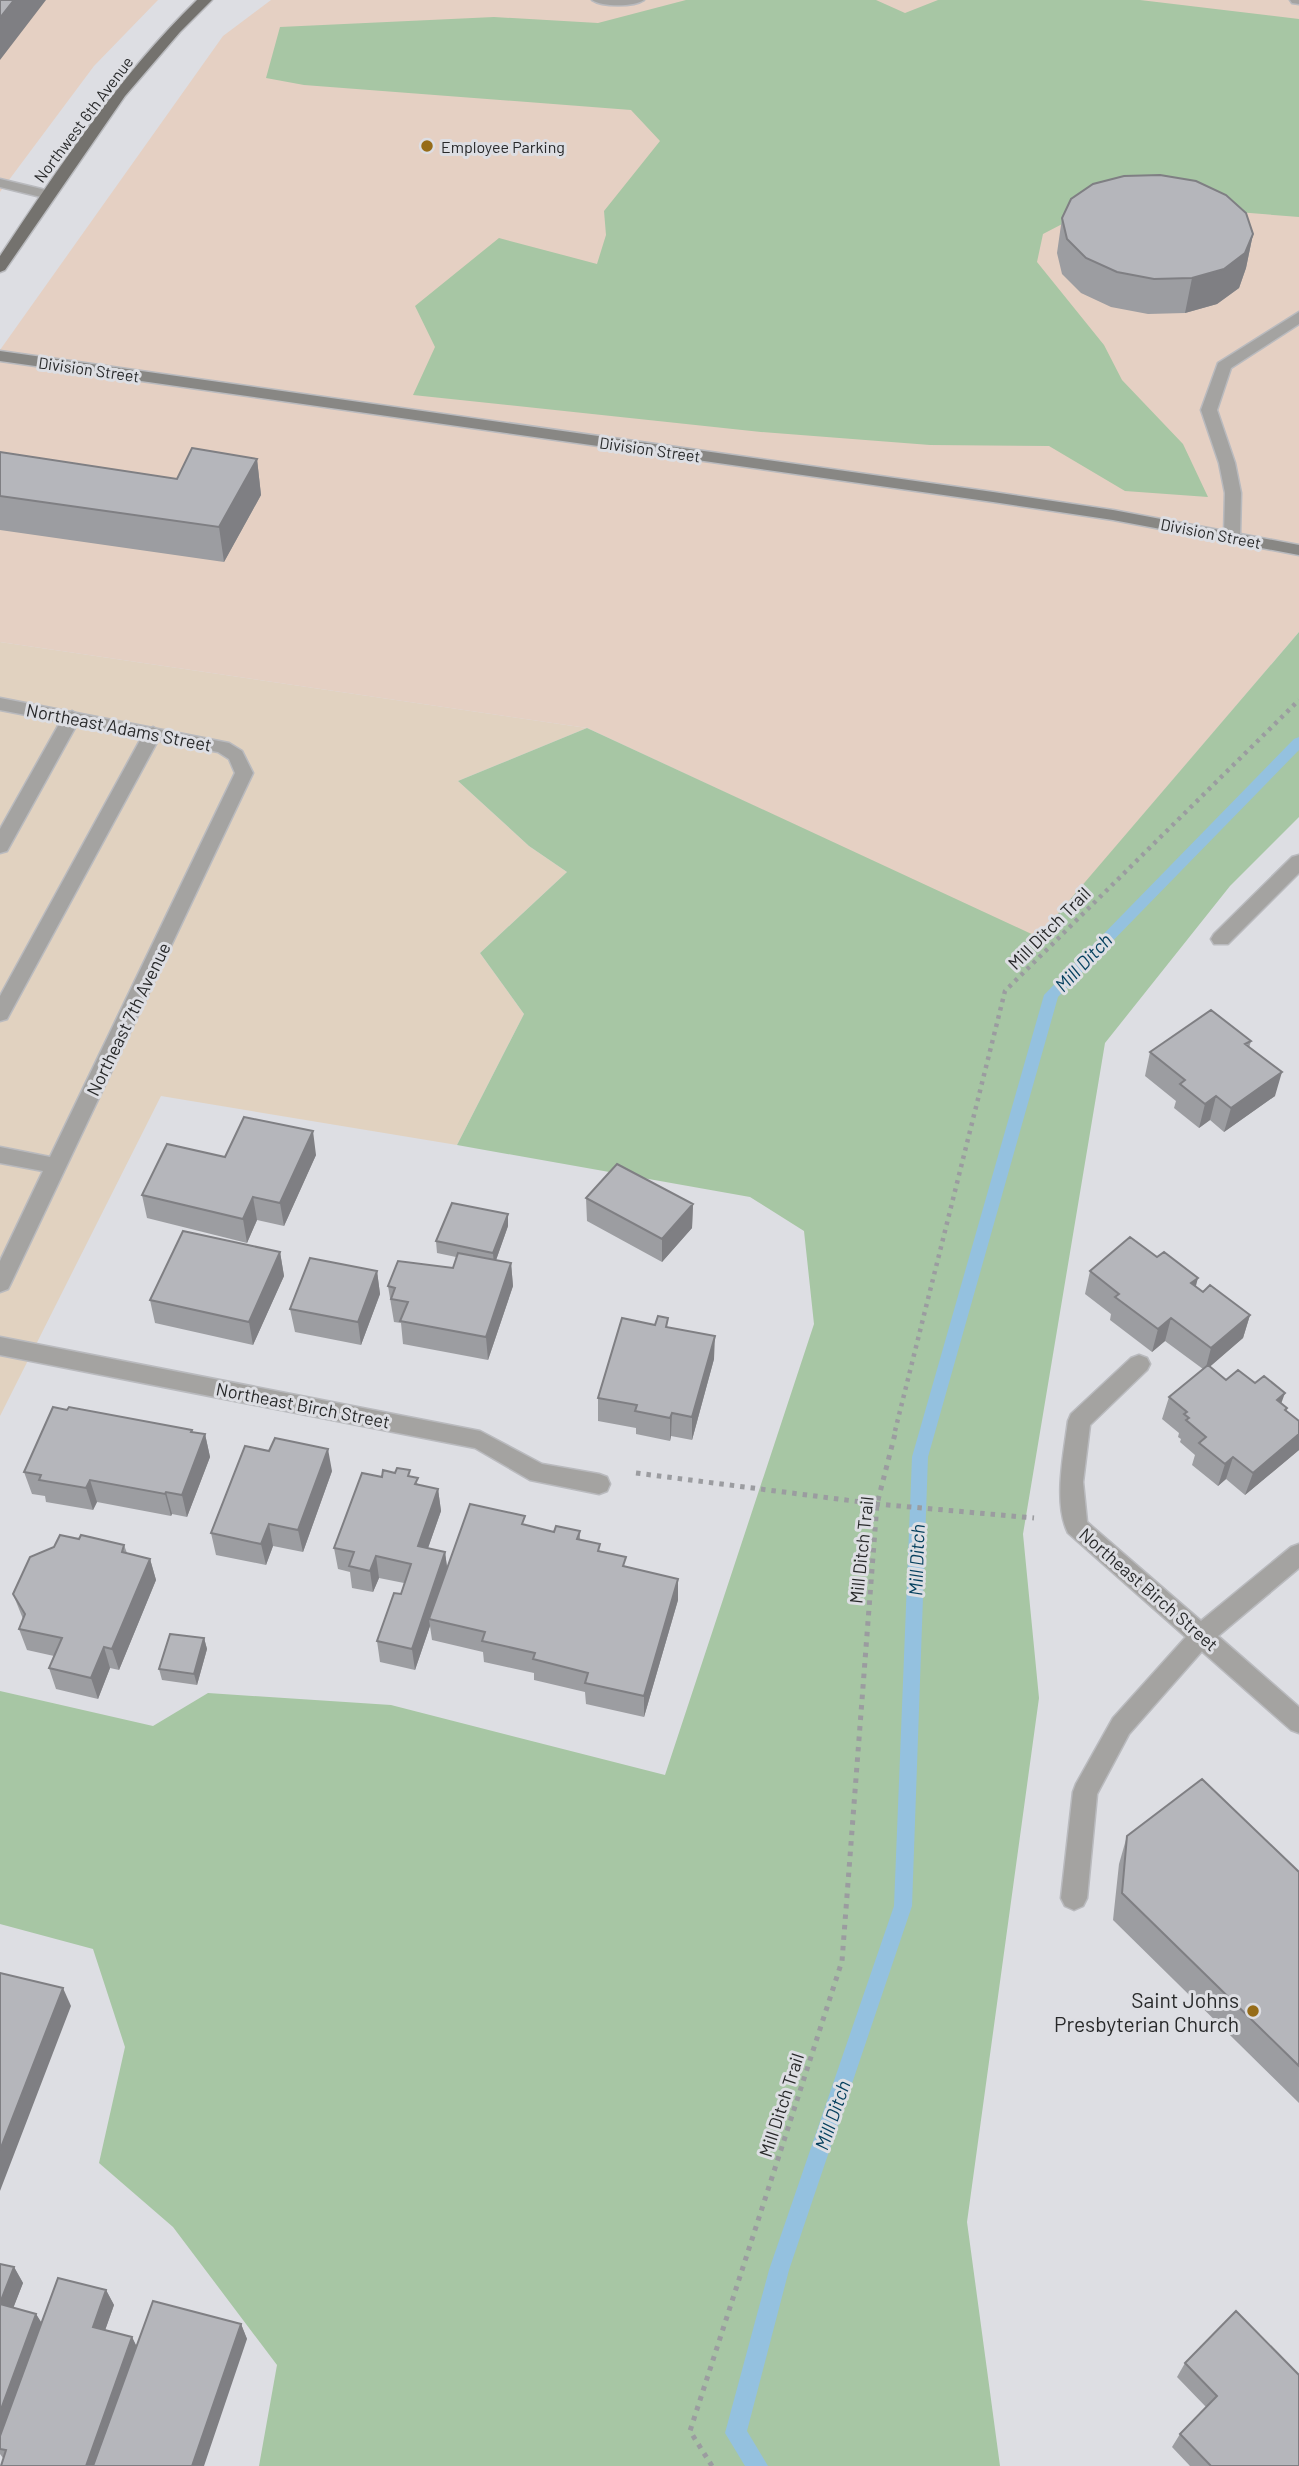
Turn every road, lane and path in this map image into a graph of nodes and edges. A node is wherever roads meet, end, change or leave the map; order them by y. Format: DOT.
graph roads {
  1 [pos="205,0"];
  2 [pos="599,0"];
  3 [pos="637,0"];
  4 [pos="0,183"];
  5 [pos="48,195"];
  6 [pos="0,267"];
  7 [pos="1299,317"];
  8 [pos="0,356"];
  9 [pos="1232,536"];
  10 [pos="1299,550"];
  11 [pos="1299,700"];
  12 [pos="0,704"];
  13 [pos="72,717"];
  14 [pos="153,733"];
  15 [pos="236,755"];
  16 [pos="0,846"];
  17 [pos="1299,862"];
  18 [pos="1221,939"];
  19 [pos="0,1014"];
  20 [pos="0,1155"];
  21 [pos="57,1166"];
  22 [pos="0,1283"];
  23 [pos="0,1346"];
  24 [pos="1139,1364"];
  25 [pos="598,1484"];
  26 [pos="877,1504"];
  27 [pos="1076,1526"];
  28 [pos="1299,1554"];
  29 [pos="1202,1635"];
  30 [pos="1299,1722"];
  31 [pos="1074,1898"];
  32 [pos="712,2466"];
  1 -- 5 [label="main road, Northwest 6th Avenue"];
  2 -- 3 [label="street"];
  4 -- 5 [label="street"];
  5 -- 6 [label="main road, Northwest 6th Avenue"];
  7 -- 9 [label="street"];
  8 -- 9 [label="street, Division Street"];
  9 -- 10 [label="street, Division Street"];
  11 -- 26 [label="path, Mill Ditch Trail"];
  12 -- 13 [label="street, Northeast Adams Street"];
  13 -- 14 [label="street, Northeast Adams Street"];
  13 -- 16 [label="street"];
  14 -- 15 [label="street, Northeast Adams Street"];
  14 -- 19 [label="street"];
  15 -- 21 [label="street, Northeast 7th Avenue"];
  17 -- 18 [label="street"];
  20 -- 21 [label="street"];
  21 -- 22 [label="street, Northeast 7th Avenue"];
  23 -- 25 [label="street, Northeast Birch Street"];
  24 -- 27 [label="street, Northeast Birch Street"];
  25 -- 26 [label="path"];
  26 -- 27 [label="path"];
  26 -- 32 [label="path, Mill Ditch Trail"];
  27 -- 29 [label="street, Northeast Birch Street"];
  28 -- 29 [label="street"];
  29 -- 30 [label="street, Northeast Birch Street"];
  29 -- 31 [label="street"];
}
